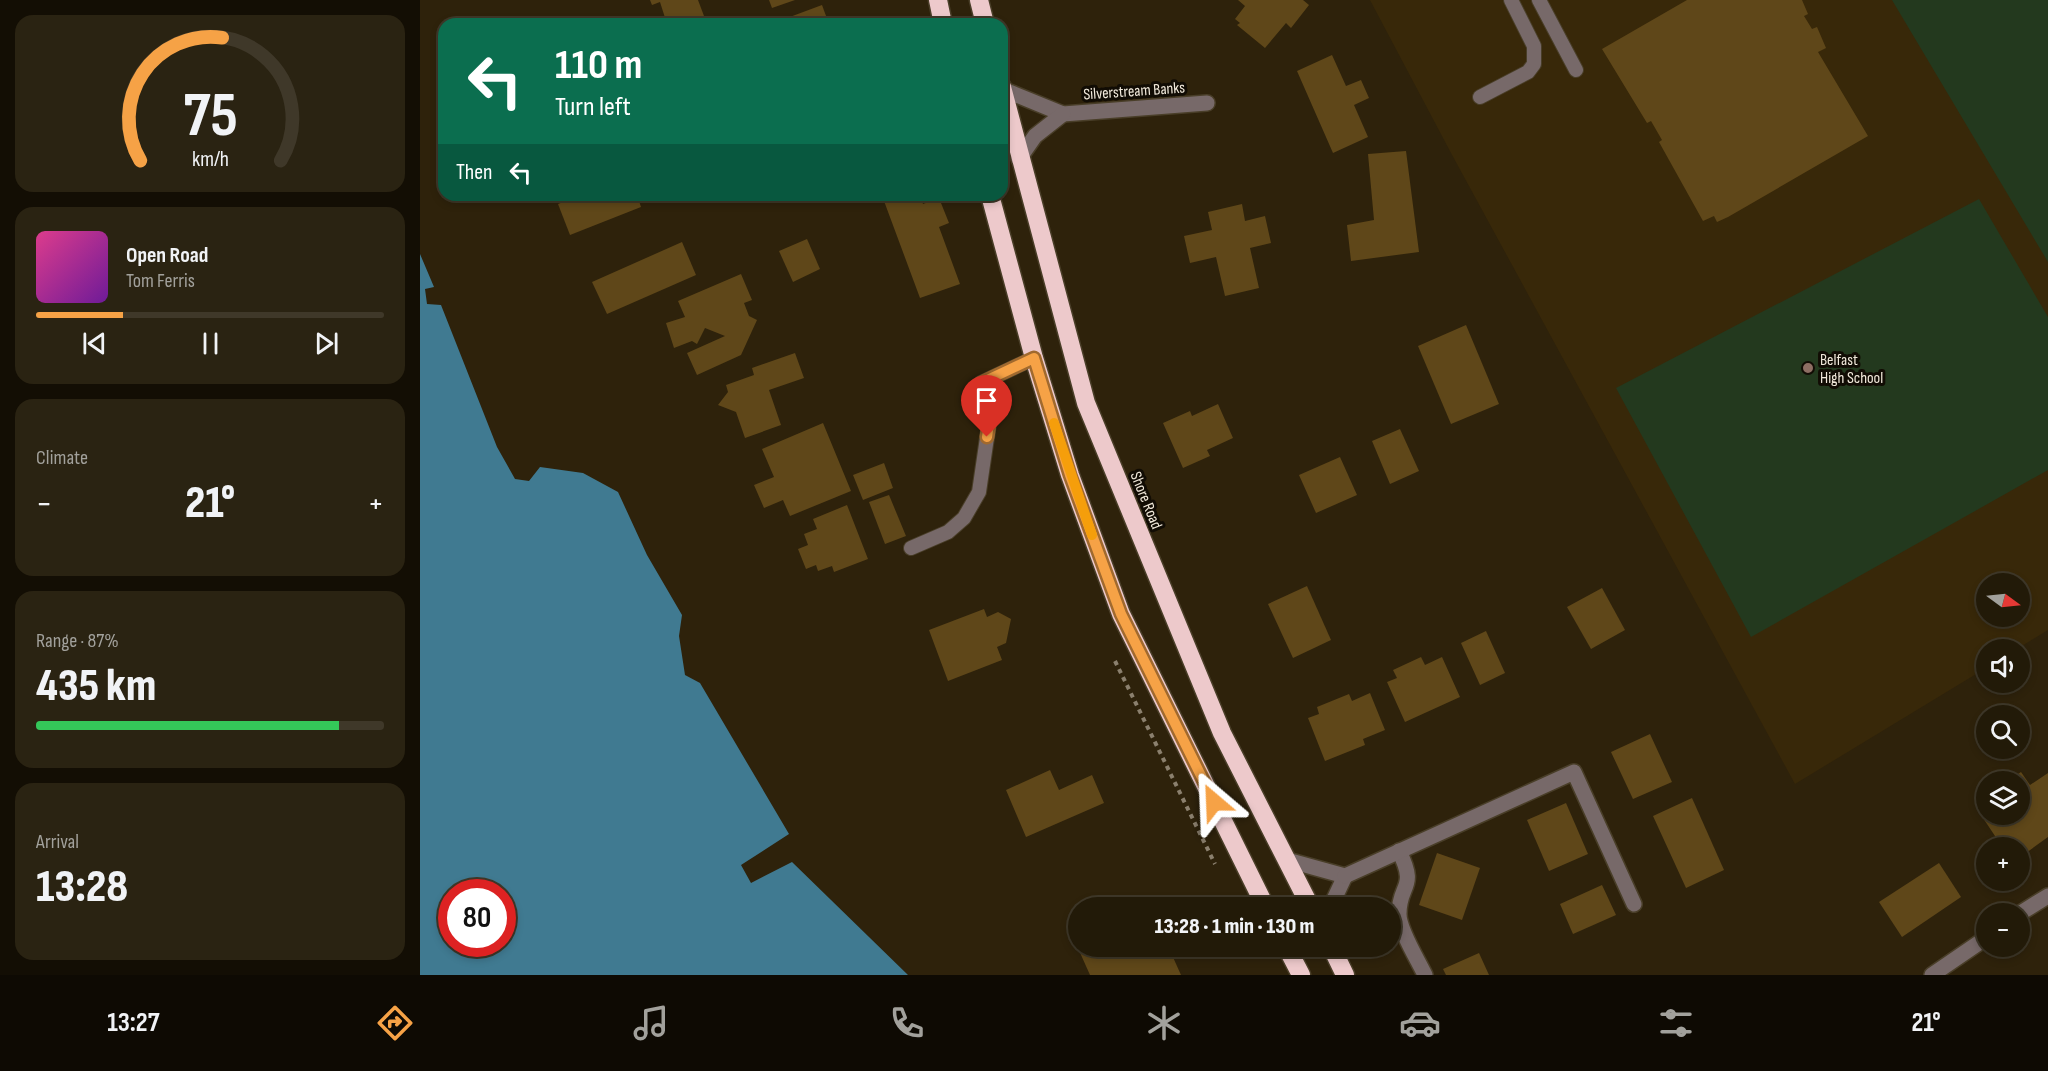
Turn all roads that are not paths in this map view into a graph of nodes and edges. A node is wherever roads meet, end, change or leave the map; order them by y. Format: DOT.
graph roads {
  1 [pos="938,0"];
  2 [pos="979,0"];
  3 [pos="1510,0"];
  4 [pos="1539,0"];
  5 [pos="942,18"];
  6 [pos="984,18"];
  7 [pos="1576,70"];
  8 [pos="1008,91"];
  9 [pos="1480,97"];
  10 [pos="1207,103"];
  11 [pos="1008,113"];
  12 [pos="1063,114"];
  13 [pos="1019,159"];
  14 [pos="992,201"];
  15 [pos="1034,358"];
  16 [pos="911,548"];
  17 [pos="1399,851"];
  18 [pos="1287,860"];
  19 [pos="1345,876"];
  20 [pos="2048,896"];
  21 [pos="1261,897"];
  22 [pos="1306,897"];
  23 [pos="1335,897"];
  24 [pos="1634,904"];
  25 [pos="2030,907"];
  26 [pos="1976,945"];
  27 [pos="1291,957"];
  28 [pos="1336,957"];
  29 [pos="1300,975"];
  30 [pos="1345,975"];
  31 [pos="1425,975"];
  32 [pos="1932,975"];
  1 -- 5 [label="highway"];
  2 -- 6 [label="highway"];
  3 -- 9 [label="lane"];
  4 -- 7 [label="lane"];
  8 -- 12 [label="street, Silverstream Banks"];
  10 -- 12 [label="street, Silverstream Banks"];
  11 -- 13 [label="highway, Shore Road"];
  12 -- 13 [label="street, Silverstream Banks"];
  13 -- 18 [label="highway, Shore Road"];
  14 -- 15 [label="highway"];
  15 -- 16 [label="lane"];
  15 -- 21 [label="highway"];
  17 -- 19 [label="street"];
  17 -- 24 [label="street"];
  17 -- 31 [label="street"];
  18 -- 19 [label="street"];
  18 -- 22 [label="highway, Shore Road"];
  19 -- 23 [label="street"];
  20 -- 25 [label="street"];
  26 -- 32 [label="street"];
  27 -- 29 [label="highway"];
  28 -- 30 [label="highway"];
}
